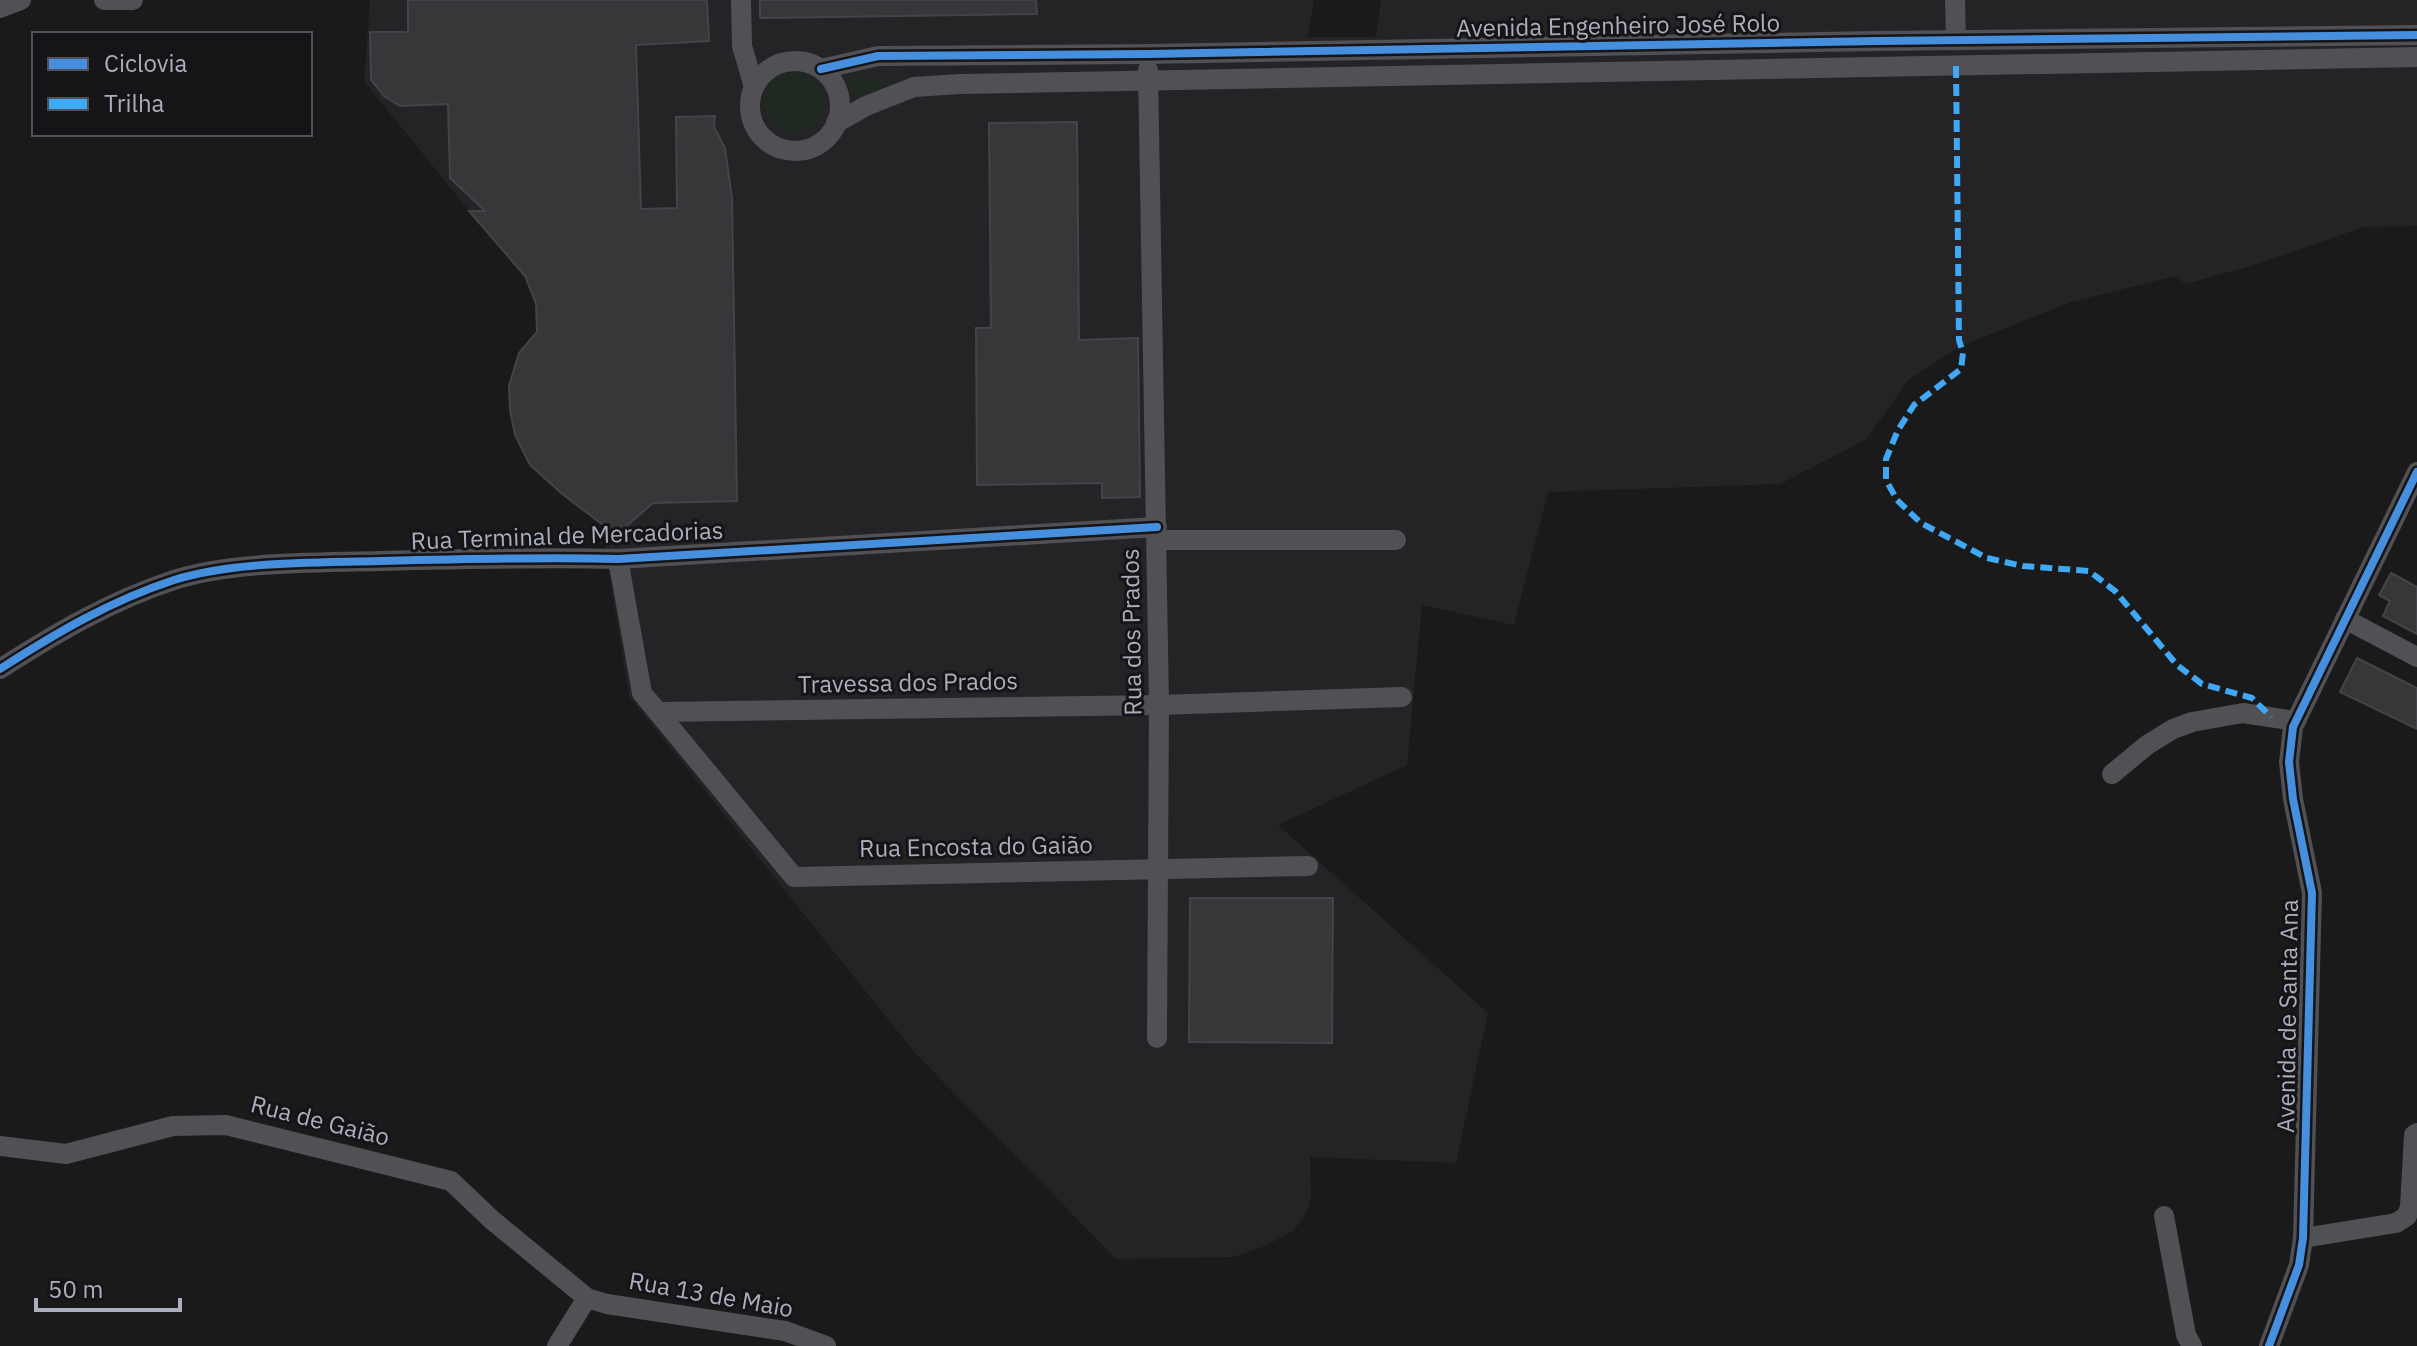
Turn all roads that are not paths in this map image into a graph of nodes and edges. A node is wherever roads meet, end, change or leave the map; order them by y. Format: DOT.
graph roads {
  1 [pos="21,0"];
  2 [pos="104,0"];
  3 [pos="133,0"];
  4 [pos="741,0"];
  5 [pos="1955,0"];
  6 [pos="0,8"];
  7 [pos="2417,35"];
  8 [pos="1956,40"];
  9 [pos="1148,54"];
  10 [pos="2417,57"];
  11 [pos="821,69"];
  12 [pos="1148,81"];
  13 [pos="754,87"];
  14 [pos="836,123"];
  15 [pos="2417,472"];
  16 [pos="1157,534"];
  17 [pos="1396,540"];
  18 [pos="618,559"];
  19 [pos="2345,619"];
  20 [pos="2417,657"];
  21 [pos="0,669"];
  22 [pos="1402,697"];
  23 [pos="1159,705"];
  24 [pos="658,712"];
  25 [pos="2296,721"];
  26 [pos="2112,774"];
  27 [pos="1308,866"];
  28 [pos="1159,870"];
  29 [pos="1157,1038"];
  30 [pos="2417,1133"];
  31 [pos="0,1146"];
  32 [pos="2164,1216"];
  33 [pos="2303,1238"];
  34 [pos="587,1298"];
  35 [pos="562,1342"];
  36 [pos="826,1346"];
  37 [pos="2192,1346"];
  38 [pos="2269,1346"];
  1 -- 6 [label="street"];
  2 -- 3 [label="street"];
  4 -- 13 [label="street, Avenida Engenheiro José Rolo"];
  5 -- 8 [label="street"];
  7 -- 8 [label="street, Avenida Engenheiro José Rolo"];
  8 -- 9 [label="street, Avenida Engenheiro José Rolo"];
  9 -- 11 [label="street, Avenida Engenheiro José Rolo"];
  9 -- 12 [label="street"];
  10 -- 12 [label="street, Avenida Engenheiro José Rolo"];
  11 -- 13 [label="street, Avenida Engenheiro José Rolo"];
  11 -- 14 [label="street"];
  12 -- 14 [label="street, Avenida Engenheiro José Rolo"];
  12 -- 16 [label="street, Rua dos Prados"];
  13 -- 14 [label="street, Avenida Engenheiro José Rolo"];
  15 -- 19 [label="street, Avenida de Santa Ana"];
  16 -- 17 [label="street, Rua Terminal de Mercadorias"];
  16 -- 18 [label="street, Rua Terminal de Mercadorias"];
  16 -- 23 [label="street, Rua dos Prados"];
  18 -- 21 [label="street, Rua Terminal de Mercadorias"];
  18 -- 24 [label="street"];
  19 -- 20 [label="street"];
  19 -- 25 [label="street, Avenida de Santa Ana"];
  22 -- 23 [label="street, Travessa dos Prados"];
  23 -- 24 [label="street, Travessa dos Prados"];
  23 -- 28 [label="street, Rua dos Prados"];
  24 -- 28 [label="street, Rua Encosta do Gaião"];
  25 -- 26 [label="street"];
  25 -- 33 [label="street, Avenida de Santa Ana"];
  27 -- 28 [label="street, Rua Encosta do Gaião"];
  28 -- 29 [label="street, Rua dos Prados"];
  30 -- 33 [label="street"];
  31 -- 34 [label="street, Rua de Gaião"];
  32 -- 37 [label="street"];
  33 -- 38 [label="street, Avenida de Santa Ana"];
  34 -- 35 [label="street"];
  34 -- 36 [label="street, Rua 13 de Maio"];
}
